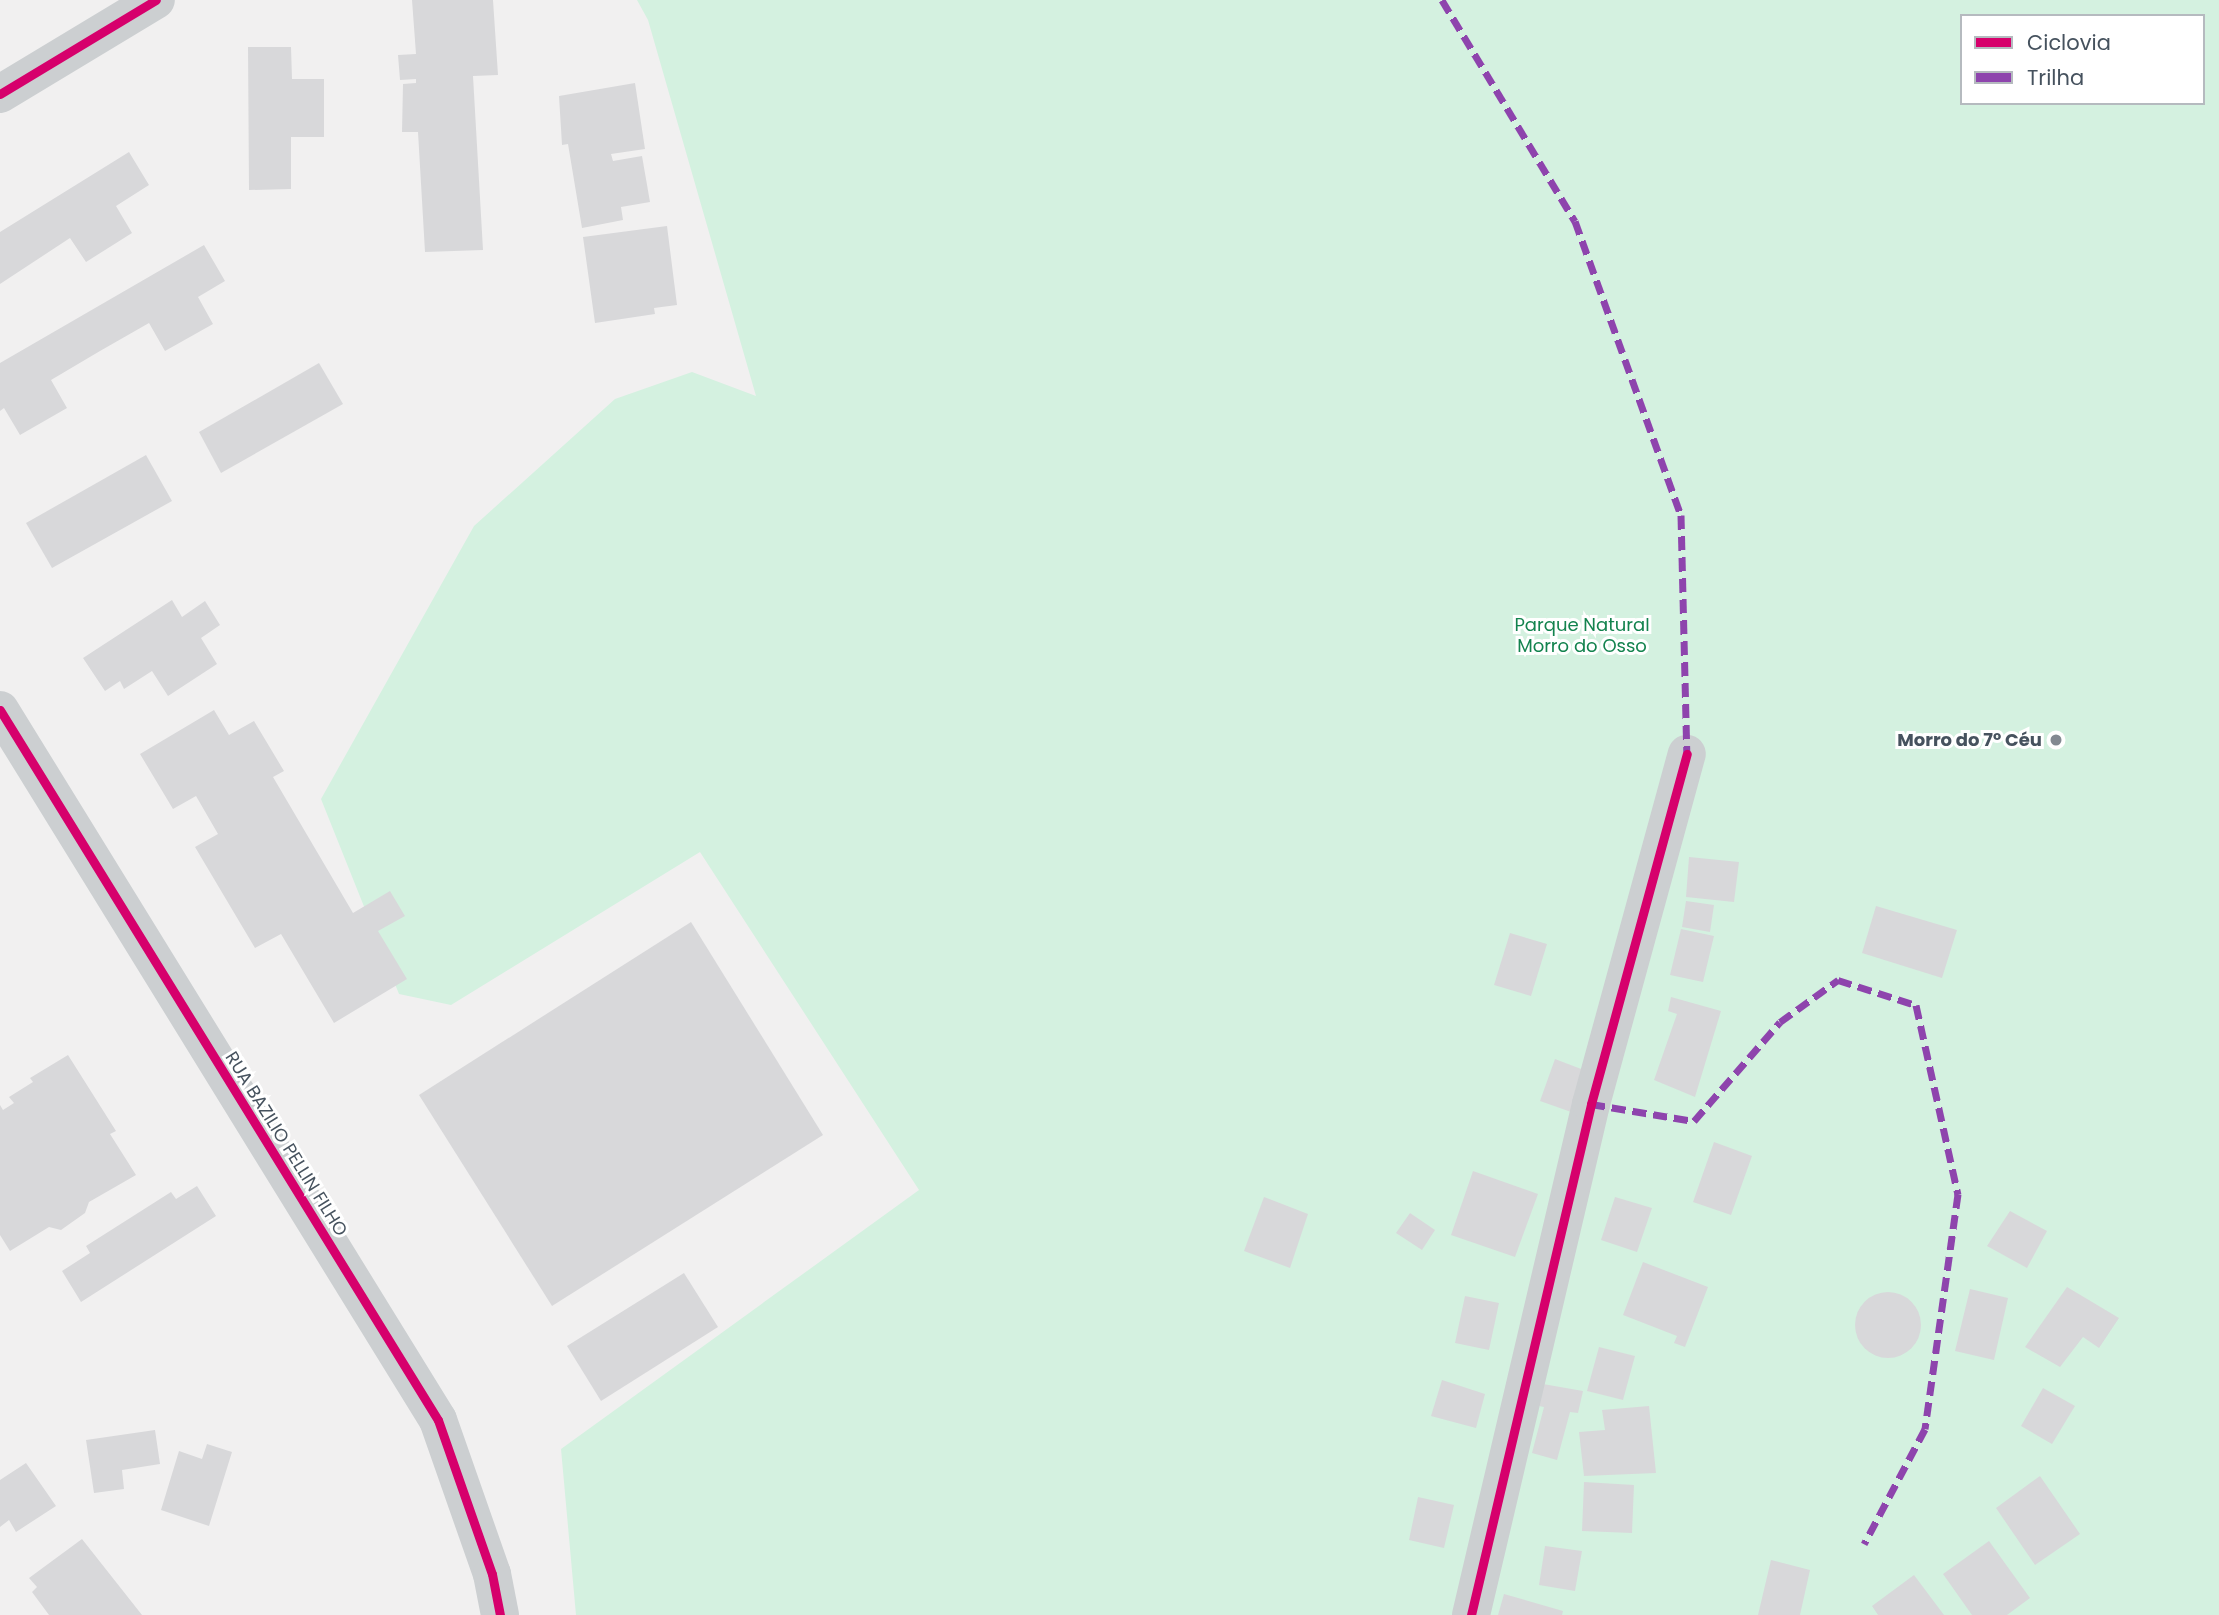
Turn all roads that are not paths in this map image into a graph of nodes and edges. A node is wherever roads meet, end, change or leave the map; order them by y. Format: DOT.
graph roads {
  1 [pos="156,0"];
  2 [pos="0,93"];
  3 [pos="0,710"];
  4 [pos="1687,754"];
  5 [pos="500,1615"];
  6 [pos="1471,1615"];
  1 -- 2 [label="street"];
  3 -- 5 [label="street, RUA BAZILIO PELLIN FILHO"];
  4 -- 6 [label="street"];
}
